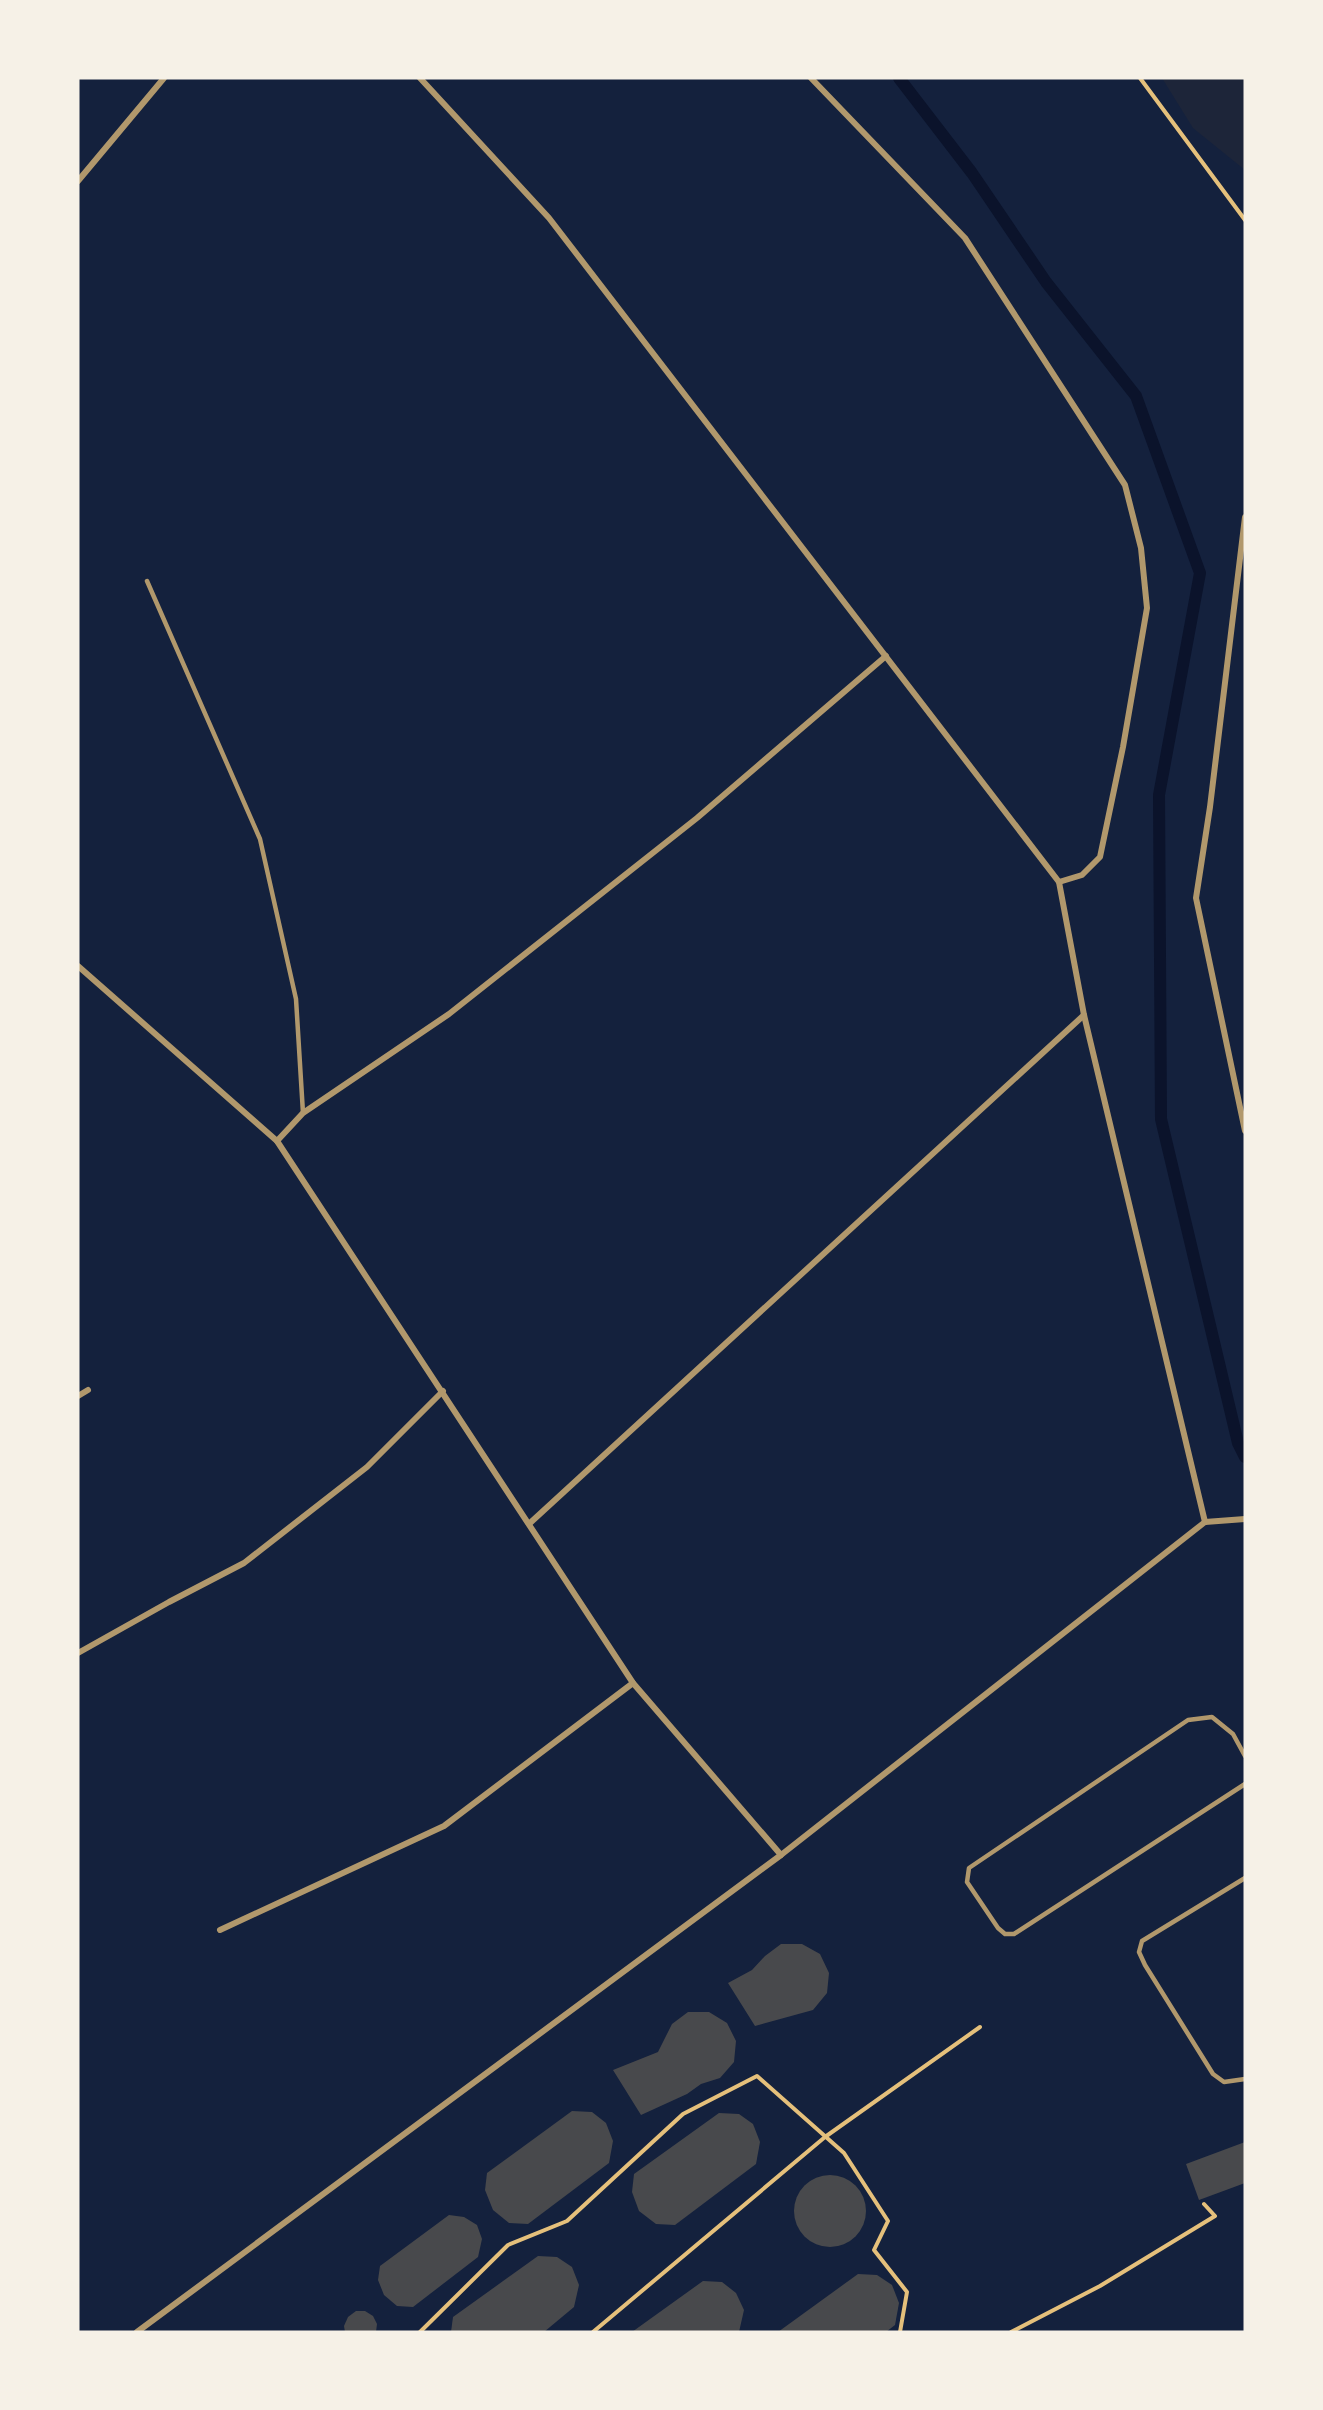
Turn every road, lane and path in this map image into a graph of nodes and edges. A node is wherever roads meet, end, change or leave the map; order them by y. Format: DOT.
graph roads {
  1 [pos="164,78"];
  2 [pos="420,78"];
  3 [pos="811,78"];
  4 [pos="1140,78"];
  5 [pos="78,181"];
  6 [pos="1245,220"];
  7 [pos="1245,518"];
  8 [pos="147,581"];
  9 [pos="886,656"];
  10 [pos="1059,882"];
  11 [pos="78,966"];
  12 [pos="1084,1016"];
  13 [pos="303,1113"];
  14 [pos="1245,1131"];
  15 [pos="277,1141"];
  16 [pos="88,1390"];
  17 [pos="443,1391"];
  18 [pos="78,1396"];
  19 [pos="1245,1519"];
  20 [pos="1205,1522"];
  21 [pos="530,1523"];
  22 [pos="78,1653"];
  23 [pos="633,1683"];
  24 [pos="1245,1756"];
  25 [pos="1245,1784"];
  26 [pos="781,1855"];
  27 [pos="1245,1878"];
  28 [pos="220,1930"];
  29 [pos="980,2027"];
  30 [pos="1245,2079"];
  31 [pos="825,2137"];
  32 [pos="1204,2204"];
  33 [pos="138,2332"];
  34 [pos="420,2332"];
  35 [pos="593,2332"];
  36 [pos="900,2332"];
  37 [pos="1011,2332"];
  1 -- 5 [label="street"];
  2 -- 9 [label="street"];
  3 -- 10 [label="street"];
  4 -- 6 [label="path"];
  7 -- 14 [label="street"];
  8 -- 13 [label="lane"];
  9 -- 10 [label="street"];
  9 -- 13 [label="street"];
  10 -- 12 [label="street"];
  11 -- 15 [label="street"];
  12 -- 20 [label="street"];
  12 -- 21 [label="street"];
  13 -- 15 [label="street"];
  15 -- 17 [label="street"];
  16 -- 18 [label="street"];
  17 -- 21 [label="street"];
  17 -- 22 [label="street"];
  19 -- 20 [label="street"];
  20 -- 26 [label="street"];
  21 -- 23 [label="street"];
  23 -- 26 [label="street"];
  23 -- 28 [label="street"];
  24 -- 25 [label="lane"];
  26 -- 33 [label="street"];
  27 -- 30 [label="lane"];
  29 -- 31 [label="path"];
  31 -- 34 [label="path"];
  31 -- 35 [label="path"];
  31 -- 36 [label="path"];
  32 -- 37 [label="path"];
}
